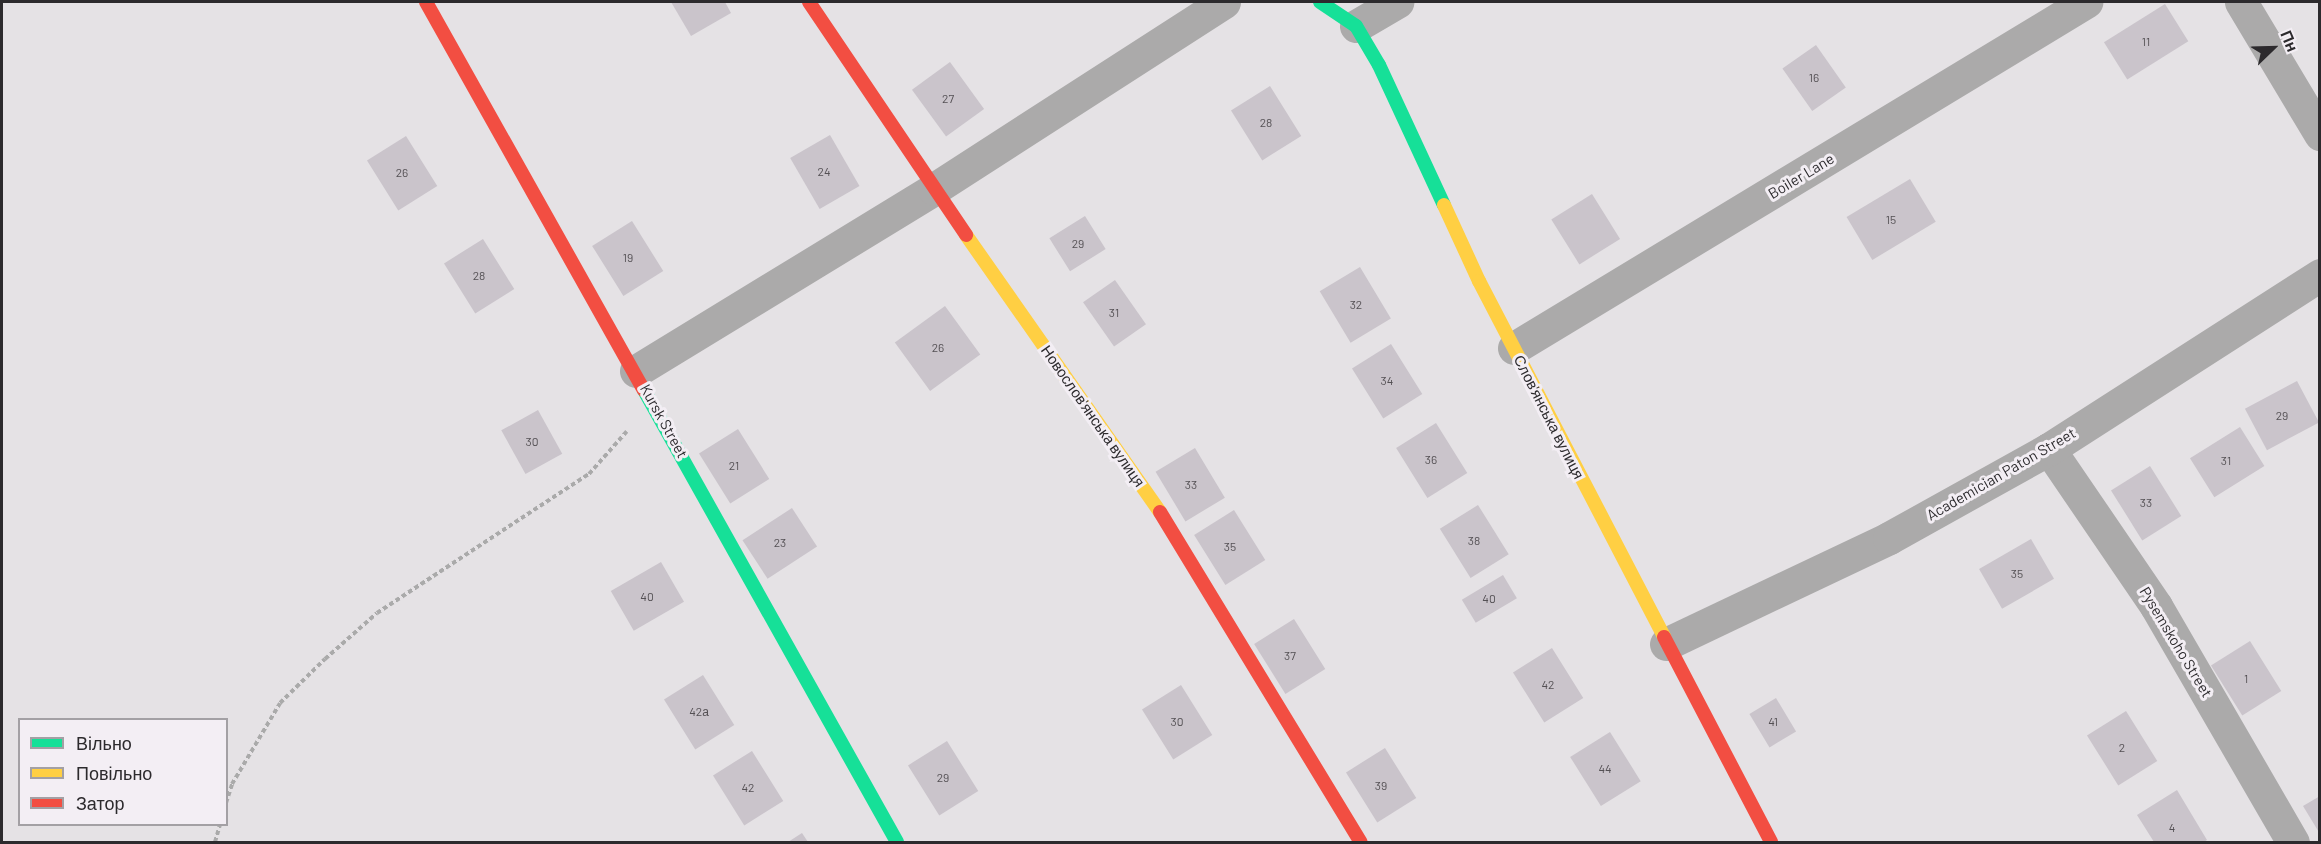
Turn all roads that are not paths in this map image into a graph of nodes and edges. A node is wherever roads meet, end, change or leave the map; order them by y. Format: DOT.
graph roads {
  1 [pos="426,2"];
  2 [pos="809,2"];
  3 [pos="1224,2"];
  4 [pos="1320,2"];
  5 [pos="1397,2"];
  6 [pos="2086,2"];
  7 [pos="2241,2"];
  8 [pos="1356,26"];
  9 [pos="2319,134"];
  10 [pos="934,189"];
  11 [pos="2319,275"];
  12 [pos="1514,348"];
  13 [pos="644,385"];
  14 [pos="2049,449"];
  15 [pos="1666,644"];
  16 [pos="897,843"];
  17 [pos="1361,843"];
  18 [pos="1771,843"];
  19 [pos="2293,843"];
  1 -- 13 [label="street, Kursk Street"];
  2 -- 10 [label="street, Новослов'янська вулиця"];
  3 -- 10 [label="street"];
  4 -- 8 [label="street, Слов'янська вулиця"];
  5 -- 8 [label="street"];
  6 -- 12 [label="street, Boiler Lane"];
  7 -- 9 [label="street"];
  8 -- 12 [label="street, Слов'янська вулиця"];
  10 -- 13 [label="street"];
  10 -- 17 [label="street, Новослов'янська вулиця"];
  11 -- 14 [label="street, Academician Paton Street"];
  12 -- 15 [label="street, Слов'янська вулиця"];
  13 -- 16 [label="street, Kursk Street"];
  14 -- 15 [label="street, Academician Paton Street"];
  14 -- 19 [label="street, Pysemskoho Street"];
  15 -- 18 [label="street, Слов'янська вулиця"];
}
